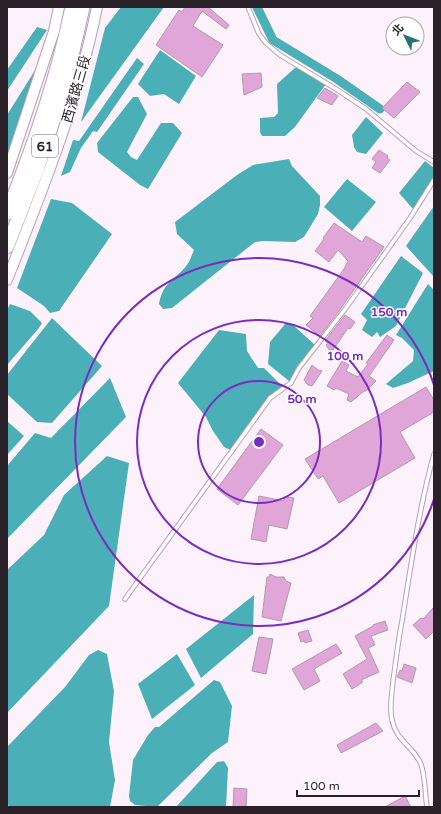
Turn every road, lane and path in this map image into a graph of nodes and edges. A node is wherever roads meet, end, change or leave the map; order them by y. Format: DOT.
graph roads {
  1 [pos="59,7"];
  2 [pos="72,7"];
  3 [pos="83,7"];
  4 [pos="97,7"];
  5 [pos="248,7"];
  6 [pos="70,40"];
  7 [pos="434,162"];
  8 [pos="7,173"];
  9 [pos="434,180"];
  10 [pos="7,213"];
  11 [pos="7,247"];
  12 [pos="7,280"];
  13 [pos="434,454"];
  14 [pos="125,599"];
  15 [pos="427,807"];
  1 -- 8 [label="street"];
  2 -- 6 [label="highway, 61"];
  3 -- 6 [label="highway, 61"];
  4 -- 12 [label="street, 西濱路三段"];
  5 -- 7 [label="lane"];
  6 -- 10 [label="highway, 61"];
  6 -- 11 [label="highway, 61"];
  9 -- 14 [label="lane"];
  13 -- 15 [label="lane"];
}
